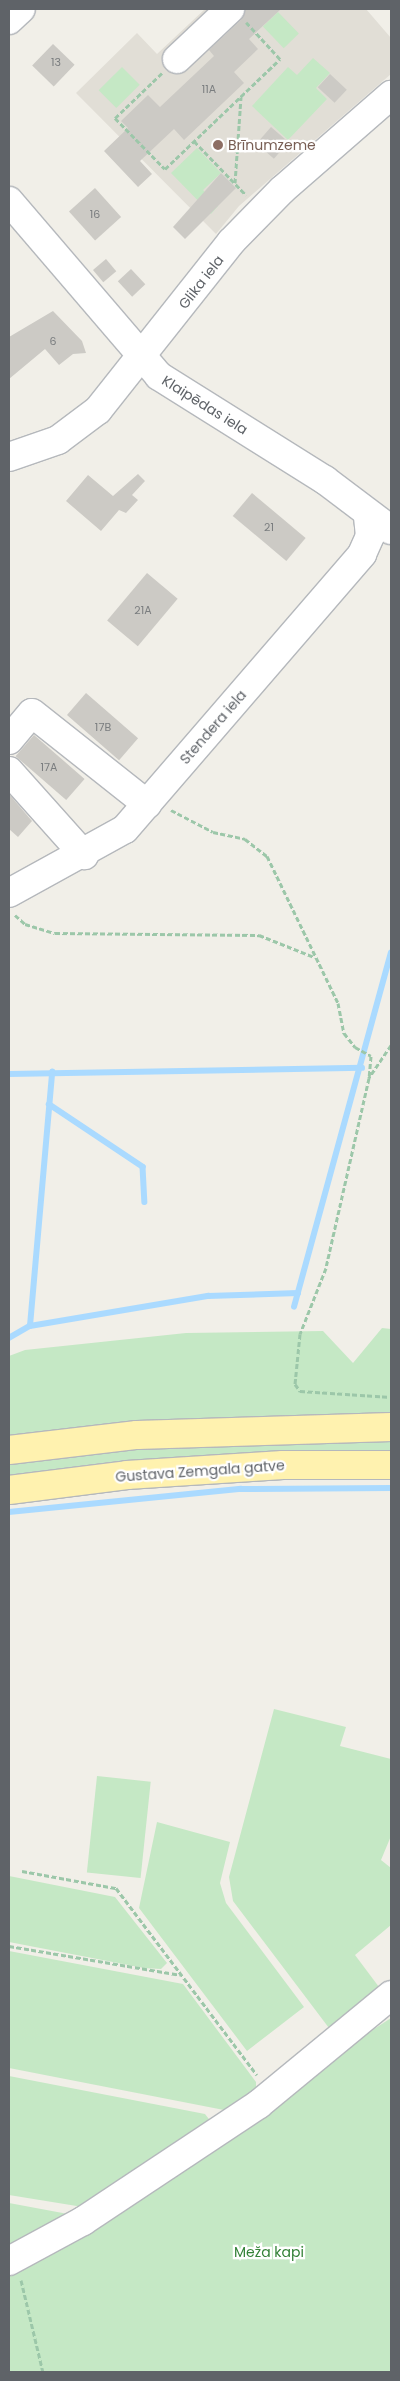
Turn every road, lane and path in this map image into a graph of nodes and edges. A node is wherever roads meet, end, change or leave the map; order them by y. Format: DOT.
graph roads {
  1 [pos="21,9"];
  2 [pos="235,12"];
  3 [pos="9,20"];
  4 [pos="177,59"];
  5 [pos="391,95"];
  6 [pos="241,97"];
  7 [pos="194,141"];
  8 [pos="235,184"];
  9 [pos="249,197"];
  10 [pos="9,201"];
  11 [pos="142,358"];
  12 [pos="9,457"];
  13 [pos="368,516"];
  14 [pos="391,530"];
  15 [pos="9,740"];
  16 [pos="9,771"];
  17 [pos="146,804"];
  18 [pos="84,855"];
  19 [pos="9,893"];
  20 [pos="9,909"];
  21 [pos="314,957"];
  22 [pos="391,1045"];
  23 [pos="369,1078"];
  24 [pos="391,1397"];
  25 [pos="391,1427"];
  26 [pos="9,1450"];
  27 [pos="391,1465"];
  28 [pos="9,1490"];
  29 [pos="22,1871"];
  30 [pos="9,1946"];
  31 [pos="181,1975"];
  32 [pos="391,1995"];
  33 [pos="271,2094"];
  34 [pos="11,2261"];
  35 [pos="43,2372"];
  1 -- 3 [label="street"];
  2 -- 4 [label="street"];
  2 -- 6 [label="path"];
  4 -- 7 [label="path"];
  5 -- 11 [label="street, Glika iela"];
  6 -- 7 [label="path"];
  6 -- 8 [label="path"];
  7 -- 8 [label="path"];
  8 -- 9 [label="path"];
  10 -- 11 [label="street, Klaipēdas iela"];
  11 -- 12 [label="street, Glika iela"];
  11 -- 13 [label="street, Klaipēdas iela"];
  13 -- 14 [label="street, Klaipēdas iela"];
  13 -- 17 [label="street, Stendera iela"];
  15 -- 17 [label="street"];
  16 -- 18 [label="street"];
  17 -- 18 [label="street, Stendera iela"];
  17 -- 21 [label="path"];
  18 -- 19 [label="street, Stendera iela"];
  20 -- 21 [label="path"];
  21 -- 23 [label="path"];
  22 -- 23 [label="path"];
  23 -- 24 [label="path"];
  25 -- 26 [label="main road"];
  27 -- 28 [label="main road, Gustava Zemgala gatve"];
  29 -- 31 [label="path"];
  30 -- 31 [label="path"];
  31 -- 33 [label="path"];
  32 -- 33 [label="street"];
  33 -- 34 [label="street"];
  34 -- 35 [label="path"];
}
